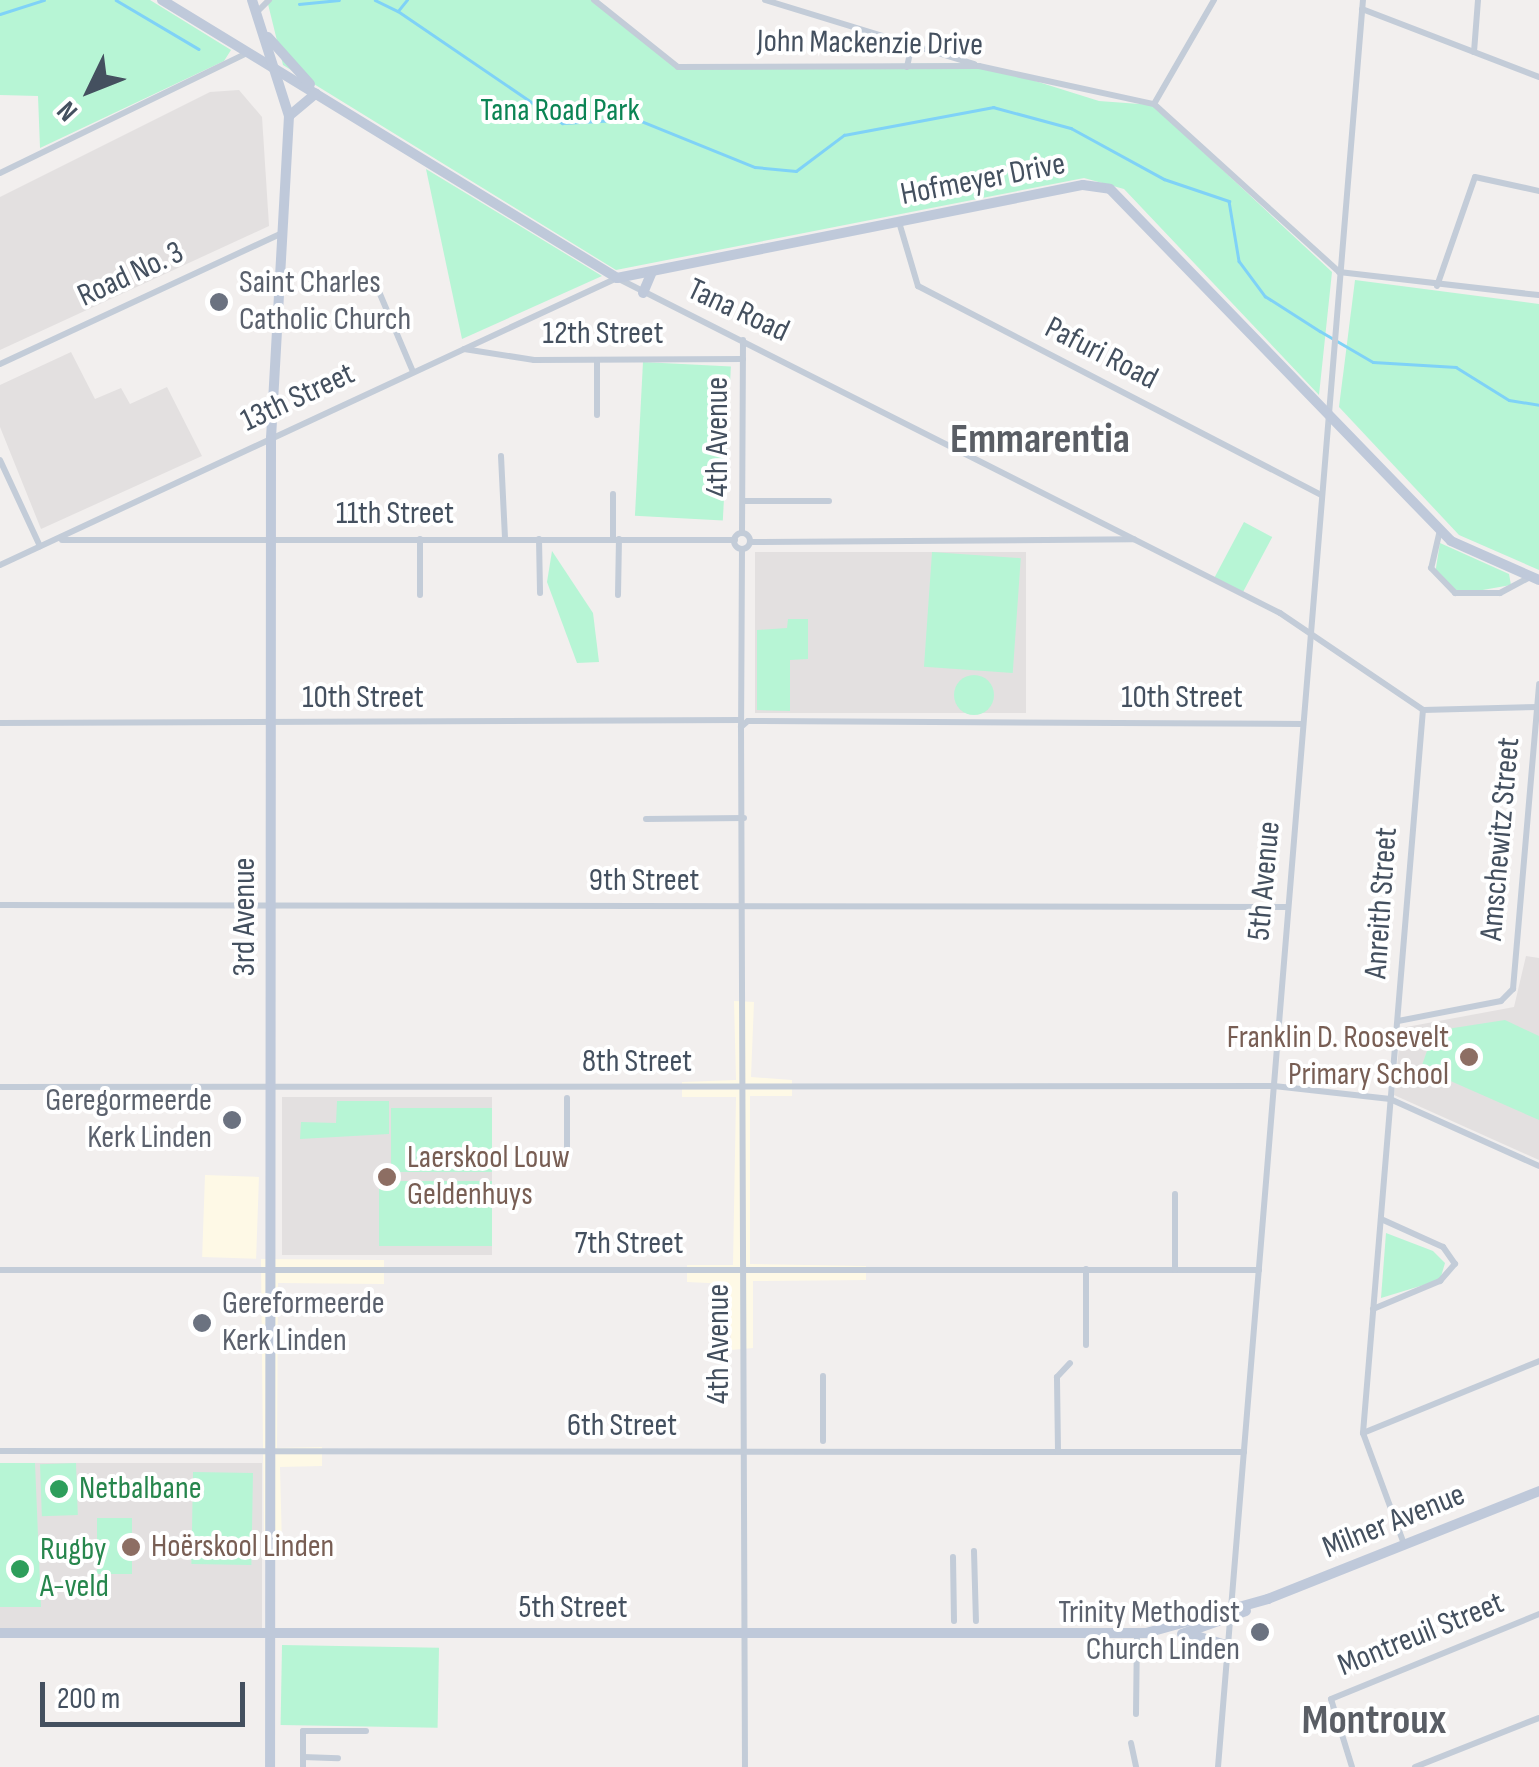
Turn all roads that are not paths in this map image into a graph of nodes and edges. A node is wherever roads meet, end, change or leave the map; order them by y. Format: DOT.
graph roads {
  1 [pos="162,0"];
  2 [pos="252,0"];
  3 [pos="269,0"];
  4 [pos="594,0"];
  5 [pos="765,0"];
  6 [pos="1214,0"];
  7 [pos="1478,0"];
  8 [pos="1363,4"];
  9 [pos="257,12"];
  10 [pos="265,36"];
  11 [pos="912,44"];
  12 [pos="1474,52"];
  13 [pos="249,53"];
  14 [pos="980,66"];
  15 [pos="907,67"];
  16 [pos="277,70"];
  17 [pos="1539,77"];
  18 [pos="319,94"];
  19 [pos="1154,104"];
  20 [pos="289,116"];
  21 [pos="0,173"];
  22 [pos="1539,190"];
  23 [pos="899,222"];
  24 [pos="284,232"];
  25 [pos="1340,272"];
  26 [pos="652,273"];
  27 [pos="617,278"];
  28 [pos="1437,286"];
  29 [pos="377,287"];
  30 [pos="643,293"];
  31 [pos="1539,295"];
  32 [pos="743,340"];
  33 [pos="464,349"];
  34 [pos="743,359"];
  35 [pos="597,360"];
  36 [pos="0,364"];
  37 [pos="413,372"];
  38 [pos="1328,413"];
  39 [pos="597,414"];
  40 [pos="270,438"];
  41 [pos="501,456"];
  42 [pos="0,460"];
  43 [pos="613,494"];
  44 [pos="1322,495"];
  45 [pos="744,501"];
  46 [pos="830,501"];
  47 [pos="1440,530"];
  48 [pos="742,534"];
  49 [pos="539,539"];
  50 [pos="616,539"];
  51 [pos="1134,539"];
  52 [pos="56,540"];
  53 [pos="270,540"];
  54 [pos="420,540"];
  55 [pos="504,540"];
  56 [pos="735,540"];
  57 [pos="750,542"];
  58 [pos="40,546"];
  59 [pos="742,549"];
  60 [pos="0,564"];
  61 [pos="1535,579"];
  62 [pos="540,593"];
  63 [pos="420,595"];
  64 [pos="618,595"];
  65 [pos="1311,634"];
  66 [pos="1539,684"];
  67 [pos="1538,707"];
  68 [pos="1423,710"];
  69 [pos="270,723"];
  70 [pos="744,723"];
  71 [pos="0,724"];
  72 [pos="1303,724"];
  73 [pos="744,818"];
  74 [pos="646,819"];
  75 [pos="0,905"];
  76 [pos="270,906"];
  77 [pos="744,906"];
  78 [pos="1288,907"];
  79 [pos="1398,1021"];
  80 [pos="744,1086"];
  81 [pos="1274,1086"];
  82 [pos="0,1087"];
  83 [pos="270,1087"];
  84 [pos="567,1098"];
  85 [pos="1390,1098"];
  86 [pos="567,1162"];
  87 [pos="1539,1166"];
  88 [pos="1175,1194"];
  89 [pos="1382,1219"];
  90 [pos="271,1269"];
  91 [pos="744,1269"];
  92 [pos="0,1270"];
  93 [pos="1086,1270"];
  94 [pos="1175,1270"];
  95 [pos="1259,1270"];
  96 [pos="1373,1309"];
  97 [pos="1086,1345"];
  98 [pos="1070,1362"];
  99 [pos="1539,1362"];
  100 [pos="823,1376"];
  101 [pos="1363,1432"];
  102 [pos="824,1441"];
  103 [pos="0,1451"];
  104 [pos="271,1451"];
  105 [pos="744,1451"];
  106 [pos="1058,1452"];
  107 [pos="1244,1452"];
  108 [pos="1539,1491"];
  109 [pos="1404,1545"];
  110 [pos="974,1551"];
  111 [pos="953,1558"];
  112 [pos="1230,1614"];
  113 [pos="1539,1614"];
  114 [pos="954,1621"];
  115 [pos="976,1621"];
  116 [pos="0,1633"];
  117 [pos="270,1633"];
  118 [pos="743,1633"];
  119 [pos="1142,1633"];
  120 [pos="1187,1633"];
  121 [pos="1228,1646"];
  122 [pos="1118,1652"];
  123 [pos="1137,1652"];
  124 [pos="1136,1714"];
  125 [pos="1539,1718"];
  126 [pos="366,1730"];
  127 [pos="1131,1742"];
  128 [pos="303,1757"];
  129 [pos="338,1758"];
  130 [pos="270,1767"];
  131 [pos="304,1767"];
  132 [pos="744,1767"];
  133 [pos="1136,1767"];
  134 [pos="1218,1767"];
  135 [pos="1352,1767"];
  136 [pos="1416,1767"];
  1 -- 13 [label="main road, Tana Road"];
  2 -- 9 [label="main road, 3rd Avenue"];
  3 -- 9 [label="street"];
  4 -- 15 [label="street, John Mackenzie Drive"];
  5 -- 11 [label="street"];
  6 -- 19 [label="street"];
  7 -- 12 [label="street"];
  8 -- 12 [label="street"];
  8 -- 25 [label="street, 5th Avenue"];
  9 -- 10 [label="main road, 3rd Avenue"];
  10 -- 13 [label="main road"];
  10 -- 16 [label="main road, 3rd Avenue"];
  10 -- 18 [label="main road"];
  11 -- 14 [label="street"];
  11 -- 15 [label="street"];
  12 -- 17 [label="street"];
  13 -- 16 [label="main road, Tana Road"];
  13 -- 21 [label="street"];
  14 -- 15 [label="street, John Mackenzie Drive"];
  14 -- 19 [label="street, John Mackenzie Drive"];
  16 -- 18 [label="main road, Tana Road"];
  16 -- 20 [label="main road, 3rd Avenue"];
  18 -- 20 [label="main road"];
  18 -- 27 [label="main road, Tana Road"];
  19 -- 25 [label="street, John Mackenzie Drive"];
  20 -- 24 [label="main road, 3rd Avenue"];
  22 -- 28 [label="street"];
  23 -- 26 [label="main road, Hofmeyer Drive"];
  23 -- 38 [label="main road, Hofmeyer Drive"];
  23 -- 44 [label="street, Pafuri Road"];
  24 -- 36 [label="street, Road No. 3"];
  24 -- 40 [label="main road, 3rd Avenue"];
  25 -- 28 [label="street"];
  25 -- 38 [label="street, 5th Avenue"];
  26 -- 27 [label="main road, Hofmeyer Drive"];
  26 -- 30 [label="main road"];
  27 -- 30 [label="street, Tana Road"];
  27 -- 33 [label="street, 13th Street"];
  28 -- 31 [label="street"];
  29 -- 37 [label="street"];
  30 -- 32 [label="street, Tana Road"];
  32 -- 34 [label="street, 4th Avenue"];
  32 -- 51 [label="street, Tana Road"];
  33 -- 35 [label="street, 12th Street"];
  33 -- 37 [label="street, 13th Street"];
  34 -- 35 [label="street, 12th Street"];
  34 -- 45 [label="street, 4th Avenue"];
  35 -- 39 [label="street"];
  37 -- 40 [label="street, 13th Street"];
  38 -- 44 [label="street, 5th Avenue"];
  38 -- 47 [label="main road"];
  40 -- 52 [label="street, 13th Street"];
  40 -- 53 [label="main road, 3rd Avenue"];
  41 -- 55 [label="street"];
  42 -- 58 [label="street"];
  43 -- 50 [label="street"];
  44 -- 65 [label="street, 5th Avenue"];
  45 -- 46 [label="street"];
  45 -- 48 [label="street, 4th Avenue"];
  47 -- 61 [label="main road"];
  47 -- 61 [label="street"];
  48 -- 56 [label="street"];
  48 -- 57 [label="street"];
  49 -- 50 [label="street, 11th Street"];
  49 -- 55 [label="street, 11th Street"];
  49 -- 62 [label="street"];
  50 -- 56 [label="street, 11th Street"];
  50 -- 64 [label="street"];
  51 -- 57 [label="street"];
  51 -- 65 [label="street, Tana Road"];
  52 -- 53 [label="street, 11th Street"];
  52 -- 58 [label="street, 13th Street"];
  53 -- 54 [label="street, 11th Street"];
  53 -- 69 [label="main road, 3rd Avenue"];
  54 -- 55 [label="street, 11th Street"];
  54 -- 63 [label="street"];
  56 -- 59 [label="street"];
  57 -- 59 [label="street"];
  58 -- 60 [label="street, 13th Street"];
  59 -- 70 [label="street, 4th Avenue"];
  65 -- 68 [label="street, Tana Road"];
  65 -- 72 [label="street, 5th Avenue"];
  66 -- 67 [label="street, Amschewitz Street"];
  67 -- 68 [label="street"];
  67 -- 79 [label="street, Amschewitz Street"];
  68 -- 79 [label="street, Anreith Street"];
  69 -- 70 [label="street, 10th Street"];
  69 -- 71 [label="street, 10th Street"];
  69 -- 76 [label="main road, 3rd Avenue"];
  70 -- 72 [label="street, 10th Street"];
  70 -- 73 [label="street, 4th Avenue"];
  72 -- 78 [label="street, 5th Avenue"];
  73 -- 74 [label="street"];
  73 -- 77 [label="street, 4th Avenue"];
  75 -- 76 [label="street, 9th Street"];
  76 -- 77 [label="street, 9th Street"];
  76 -- 83 [label="main road, 3rd Avenue"];
  77 -- 78 [label="street, 9th Street"];
  77 -- 80 [label="street, 4th Avenue"];
  78 -- 81 [label="street, 5th Avenue"];
  79 -- 85 [label="street, Anreith Street"];
  80 -- 81 [label="street, 8th Street"];
  80 -- 83 [label="street, 8th Street"];
  80 -- 91 [label="street, 4th Avenue"];
  81 -- 85 [label="street, 8th Street"];
  81 -- 95 [label="street, 5th Avenue"];
  82 -- 83 [label="street, 8th Street"];
  83 -- 90 [label="main road, 3rd Avenue"];
  84 -- 86 [label="street"];
  85 -- 87 [label="street, 8th Street"];
  85 -- 89 [label="street, Anreith Street"];
  88 -- 94 [label="street"];
  89 -- 96 [label="street, Anreith Street"];
  89 -- 96 [label="street"];
  90 -- 91 [label="street, 7th Street"];
  90 -- 92 [label="street, 7th Street"];
  90 -- 104 [label="main road, 3rd Avenue"];
  91 -- 93 [label="street, 7th Street"];
  91 -- 105 [label="street, 4th Avenue"];
  93 -- 94 [label="street, 7th Street"];
  93 -- 97 [label="street"];
  94 -- 95 [label="street, 7th Street"];
  95 -- 107 [label="street, 5th Avenue"];
  96 -- 101 [label="street, Anreith Street"];
  98 -- 106 [label="street"];
  99 -- 101 [label="street"];
  100 -- 102 [label="street"];
  101 -- 109 [label="street, Anreith Street"];
  103 -- 104 [label="street, 6th Street"];
  104 -- 105 [label="street, 6th Street"];
  104 -- 117 [label="main road, 3rd Avenue"];
  105 -- 106 [label="street, 6th Street"];
  105 -- 118 [label="street, 4th Avenue"];
  106 -- 107 [label="street, 6th Street"];
  107 -- 112 [label="street, 5th Avenue"];
  108 -- 109 [label="main road, Milner Avenue"];
  109 -- 112 [label="main road, Milner Avenue"];
  110 -- 115 [label="street"];
  111 -- 114 [label="street"];
  112 -- 119 [label="main road, 5th Street"];
  112 -- 120 [label="main road, 5th Street"];
  112 -- 121 [label="street, 5th Avenue"];
  113 -- 135 [label="street, Montreuil Street"];
  116 -- 117 [label="main road, 5th Street"];
  117 -- 118 [label="main road, 5th Street"];
  117 -- 130 [label="main road, 3rd Avenue"];
  118 -- 119 [label="main road, 5th Street"];
  118 -- 132 [label="street, 4th Avenue"];
  119 -- 120 [label="main road, 5th Street"];
  119 -- 123 [label="street"];
  120 -- 121 [label="main road"];
  121 -- 134 [label="street, 5th Avenue"];
  122 -- 123 [label="street"];
  123 -- 124 [label="street"];
  125 -- 136 [label="street"];
  126 -- 128 [label="street"];
  127 -- 133 [label="street"];
  128 -- 129 [label="street"];
  128 -- 131 [label="street"];
}
